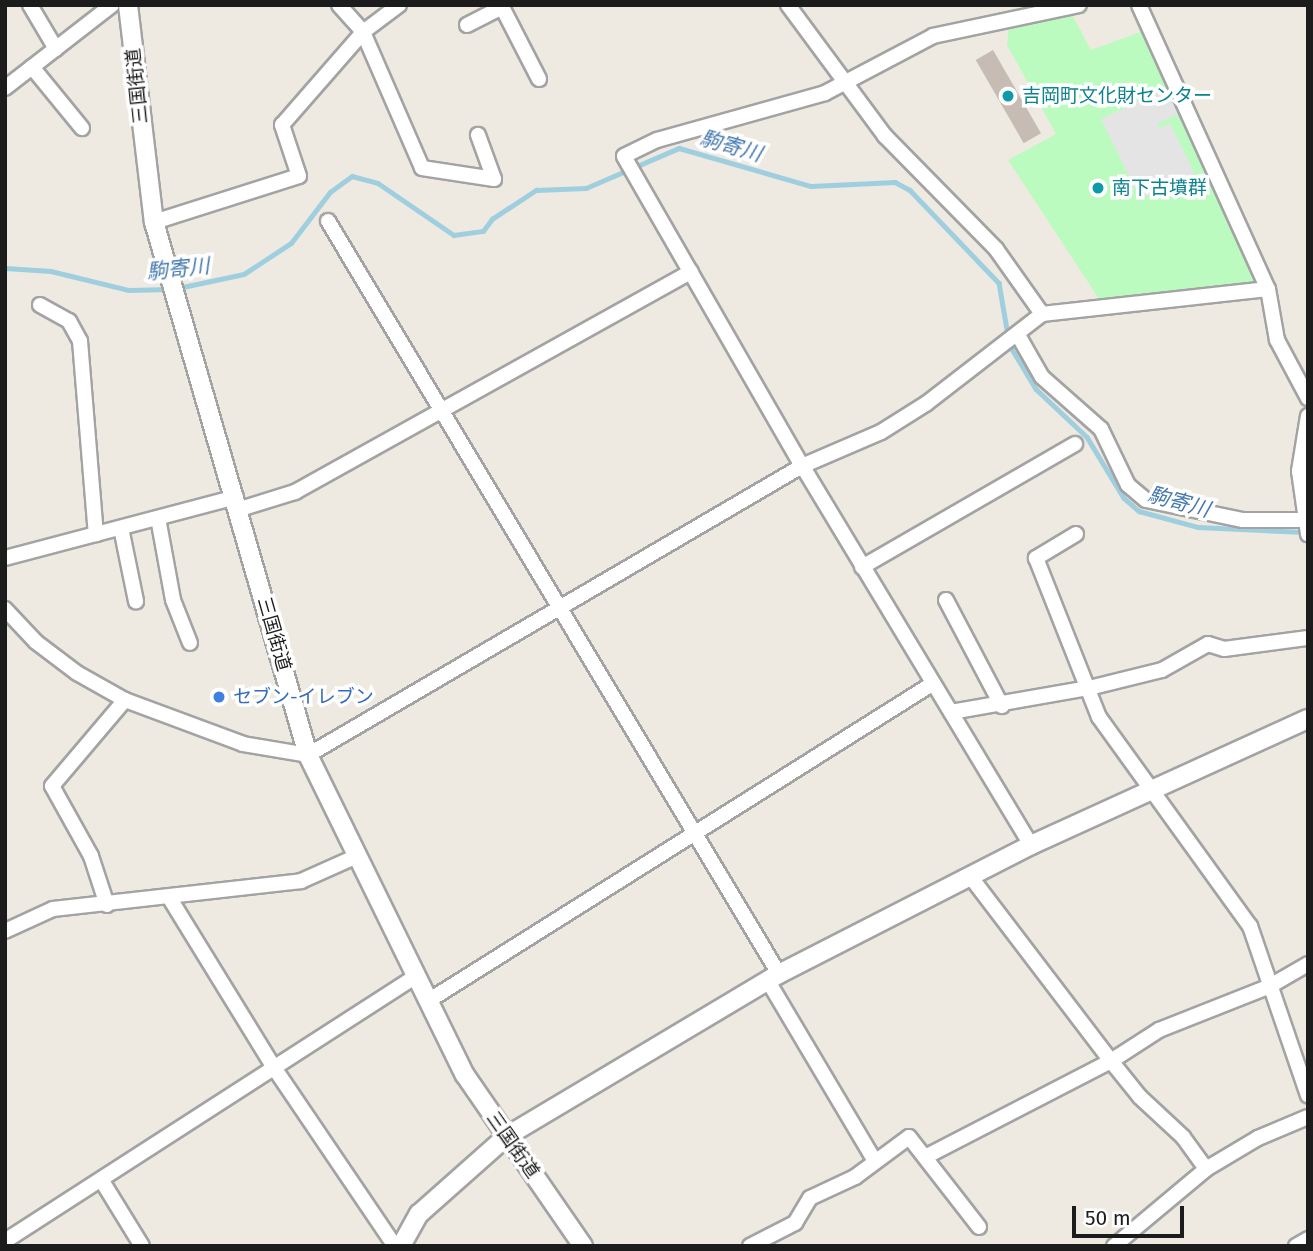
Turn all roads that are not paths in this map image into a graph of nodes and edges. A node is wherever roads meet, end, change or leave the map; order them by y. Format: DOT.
graph roads {
  1 [pos="30,5"];
  2 [pos="112,5"];
  3 [pos="128,5"];
  4 [pos="339,5"];
  5 [pos="399,5"];
  6 [pos="788,5"];
  7 [pos="1079,5"];
  8 [pos="1139,5"];
  9 [pos="504,6"];
  10 [pos="467,25"];
  11 [pos="363,32"];
  12 [pos="56,48"];
  13 [pos="32,67"];
  14 [pos="539,79"];
  15 [pos="844,80"];
  16 [pos="5,88"];
  17 [pos="82,128"];
  18 [pos="478,135"];
  19 [pos="328,220"];
  20 [pos="153,222"];
  21 [pos="691,272"];
  22 [pos="1268,289"];
  23 [pos="40,305"];
  24 [pos="1042,314"];
  25 [pos="1018,335"];
  26 [pos="1308,398"];
  27 [pos="443,412"];
  28 [pos="1308,416"];
  29 [pos="1074,444"];
  30 [pos="802,466"];
  31 [pos="238,503"];
  32 [pos="158,518"];
  33 [pos="1305,525"];
  34 [pos="121,528"];
  35 [pos="96,534"];
  36 [pos="1076,534"];
  37 [pos="5,558"];
  38 [pos="862,567"];
  39 [pos="946,600"];
  40 [pos="136,601"];
  41 [pos="560,608"];
  42 [pos="5,609"];
  43 [pos="1308,638"];
  44 [pos="190,643"];
  45 [pos="932,684"];
  46 [pos="1089,688"];
  47 [pos="125,700"];
  48 [pos="1002,706"];
  49 [pos="951,712"];
  50 [pos="1308,719"];
  51 [pos="308,755"];
  52 [pos="1151,790"];
  53 [pos="695,836"];
  54 [pos="1031,845"];
  55 [pos="355,857"];
  56 [pos="970,876"];
  57 [pos="169,897"];
  58 [pos="107,905"];
  59 [pos="5,931"];
  60 [pos="1308,964"];
  61 [pos="416,976"];
  62 [pos="773,977"];
  63 [pos="1270,986"];
  64 [pos="428,1001"];
  65 [pos="1111,1061"];
  66 [pos="275,1069"];
  67 [pos="1308,1095"];
  68 [pos="1308,1117"];
  69 [pos="508,1136"];
  70 [pos="927,1156"];
  71 [pos="875,1161"];
  72 [pos="1206,1169"];
  73 [pos="102,1181"];
  74 [pos="979,1227"];
  75 [pos="1308,1239"];
  76 [pos="5,1241"];
  77 [pos="142,1246"];
  78 [pos="395,1246"];
  79 [pos="401,1246"];
  80 [pos="583,1246"];
  81 [pos="750,1246"];
  82 [pos="1114,1246"];
  83 [pos="1296,1246"];
  1 -- 12 [label="street"];
  2 -- 12 [label="street"];
  3 -- 20 [label="street, 三国街道"];
  4 -- 11 [label="street"];
  5 -- 11 [label="street"];
  6 -- 15 [label="street"];
  7 -- 15 [label="street"];
  8 -- 22 [label="street"];
  9 -- 10 [label="street"];
  9 -- 14 [label="street"];
  11 -- 18 [label="street"];
  11 -- 20 [label="street"];
  12 -- 13 [label="street"];
  13 -- 16 [label="street"];
  13 -- 17 [label="street"];
  15 -- 21 [label="street"];
  15 -- 24 [label="street"];
  19 -- 27 [label="street"];
  20 -- 31 [label="street, 三国街道"];
  21 -- 27 [label="street"];
  21 -- 30 [label="street"];
  22 -- 24 [label="street"];
  22 -- 26 [label="street"];
  23 -- 35 [label="street"];
  24 -- 25 [label="street"];
  25 -- 30 [label="street"];
  25 -- 33 [label="street"];
  27 -- 31 [label="street"];
  27 -- 41 [label="street"];
  28 -- 33 [label="street"];
  29 -- 38 [label="street"];
  30 -- 38 [label="street"];
  30 -- 41 [label="street"];
  31 -- 32 [label="street"];
  31 -- 51 [label="street, 三国街道"];
  32 -- 34 [label="street"];
  32 -- 44 [label="street"];
  34 -- 35 [label="street"];
  34 -- 40 [label="street"];
  35 -- 37 [label="street"];
  36 -- 46 [label="street"];
  38 -- 45 [label="street"];
  39 -- 48 [label="street"];
  41 -- 51 [label="street"];
  41 -- 53 [label="street"];
  42 -- 47 [label="street"];
  43 -- 46 [label="street"];
  45 -- 49 [label="street"];
  45 -- 53 [label="street"];
  46 -- 48 [label="street"];
  46 -- 52 [label="street"];
  47 -- 51 [label="street"];
  47 -- 58 [label="street"];
  48 -- 49 [label="street"];
  49 -- 54 [label="street"];
  50 -- 52 [label="street"];
  51 -- 55 [label="street, 三国街道"];
  52 -- 54 [label="street"];
  52 -- 63 [label="street"];
  53 -- 62 [label="street"];
  53 -- 64 [label="street"];
  54 -- 56 [label="street"];
  55 -- 57 [label="street"];
  55 -- 61 [label="street, 三国街道"];
  56 -- 62 [label="street"];
  56 -- 65 [label="street"];
  57 -- 58 [label="street"];
  57 -- 66 [label="street"];
  58 -- 59 [label="street"];
  60 -- 63 [label="street"];
  61 -- 64 [label="street, 三国街道"];
  61 -- 66 [label="street"];
  62 -- 69 [label="street"];
  62 -- 71 [label="street"];
  63 -- 65 [label="street"];
  63 -- 67 [label="street"];
  64 -- 69 [label="street, 三国街道"];
  65 -- 70 [label="street"];
  65 -- 72 [label="street"];
  66 -- 73 [label="street"];
  66 -- 78 [label="street"];
  68 -- 72 [label="street"];
  69 -- 79 [label="street"];
  69 -- 80 [label="street, 三国街道"];
  70 -- 71 [label="street"];
  70 -- 74 [label="street"];
  71 -- 81 [label="street"];
  72 -- 82 [label="street"];
  73 -- 76 [label="street"];
  73 -- 77 [label="street"];
  75 -- 83 [label="street"];
}
